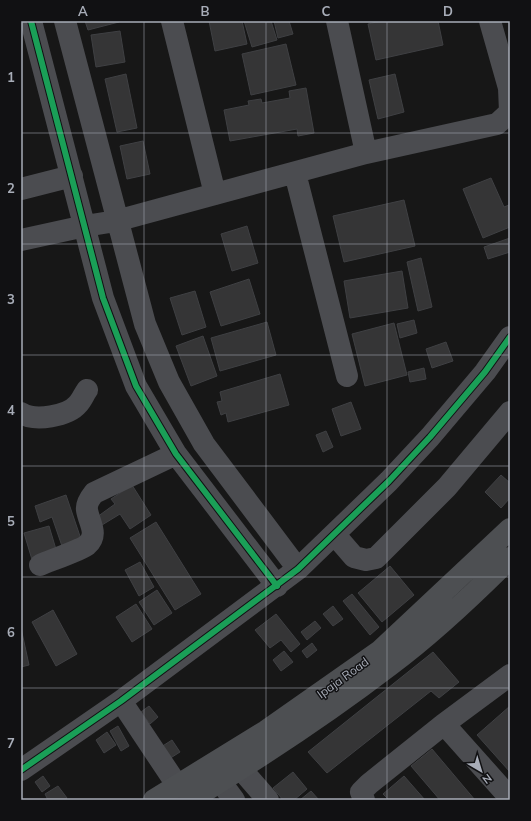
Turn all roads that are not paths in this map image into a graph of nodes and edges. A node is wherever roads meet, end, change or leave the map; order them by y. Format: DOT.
graph roads {
  1 [pos="31,21"];
  2 [pos="65,21"];
  3 [pos="172,21"];
  4 [pos="337,21"];
  5 [pos="490,21"];
  6 [pos="366,153"];
  7 [pos="295,173"];
  8 [pos="72,176"];
  9 [pos="21,189"];
  10 [pos="215,194"];
  11 [pos="116,221"];
  12 [pos="85,226"];
  13 [pos="21,240"];
  14 [pos="510,337"];
  15 [pos="347,376"];
  16 [pos="87,390"];
  17 [pos="510,412"];
  18 [pos="21,413"];
  19 [pos="176,454"];
  20 [pos="510,529"];
  21 [pos="335,535"];
  22 [pos="510,558"];
  23 [pos="40,565"];
  24 [pos="298,568"];
  25 [pos="277,586"];
  26 [pos="386,658"];
  27 [pos="510,675"];
  28 [pos="121,701"];
  29 [pos="444,724"];
  30 [pos="241,769"];
  31 [pos="21,770"];
  32 [pos="220,781"];
  33 [pos="185,795"];
  34 [pos="510,798"];
  35 [pos="154,800"];
  36 [pos="234,800"];
  37 [pos="268,800"];
  38 [pos="364,800"];
  1 -- 8 [label="street"];
  2 -- 11 [label="street"];
  3 -- 10 [label="street"];
  4 -- 6 [label="street"];
  5 -- 6 [label="street"];
  6 -- 7 [label="street"];
  7 -- 10 [label="street"];
  7 -- 15 [label="street"];
  8 -- 9 [label="street"];
  8 -- 12 [label="street"];
  10 -- 11 [label="street"];
  11 -- 12 [label="street"];
  11 -- 24 [label="street"];
  12 -- 13 [label="street"];
  12 -- 19 [label="street"];
  14 -- 21 [label="street"];
  16 -- 18 [label="street"];
  17 -- 21 [label="street"];
  19 -- 23 [label="street"];
  19 -- 25 [label="street"];
  20 -- 26 [label="main road, Ipaja Road"];
  21 -- 24 [label="street"];
  22 -- 26 [label="main road, Ipaja Road"];
  24 -- 25 [label="street"];
  25 -- 28 [label="street"];
  26 -- 30 [label="main road, Ipaja Road"];
  26 -- 33 [label="main road, Ipaja Road"];
  27 -- 29 [label="street"];
  28 -- 31 [label="street"];
  28 -- 33 [label="street"];
  29 -- 34 [label="street"];
  29 -- 38 [label="street"];
  30 -- 32 [label="main road, Ipaja Road"];
  30 -- 37 [label="street"];
  32 -- 33 [label="main road, Ipaja Road"];
  32 -- 36 [label="street"];
  33 -- 35 [label="main road, Ipaja Road"];
}
